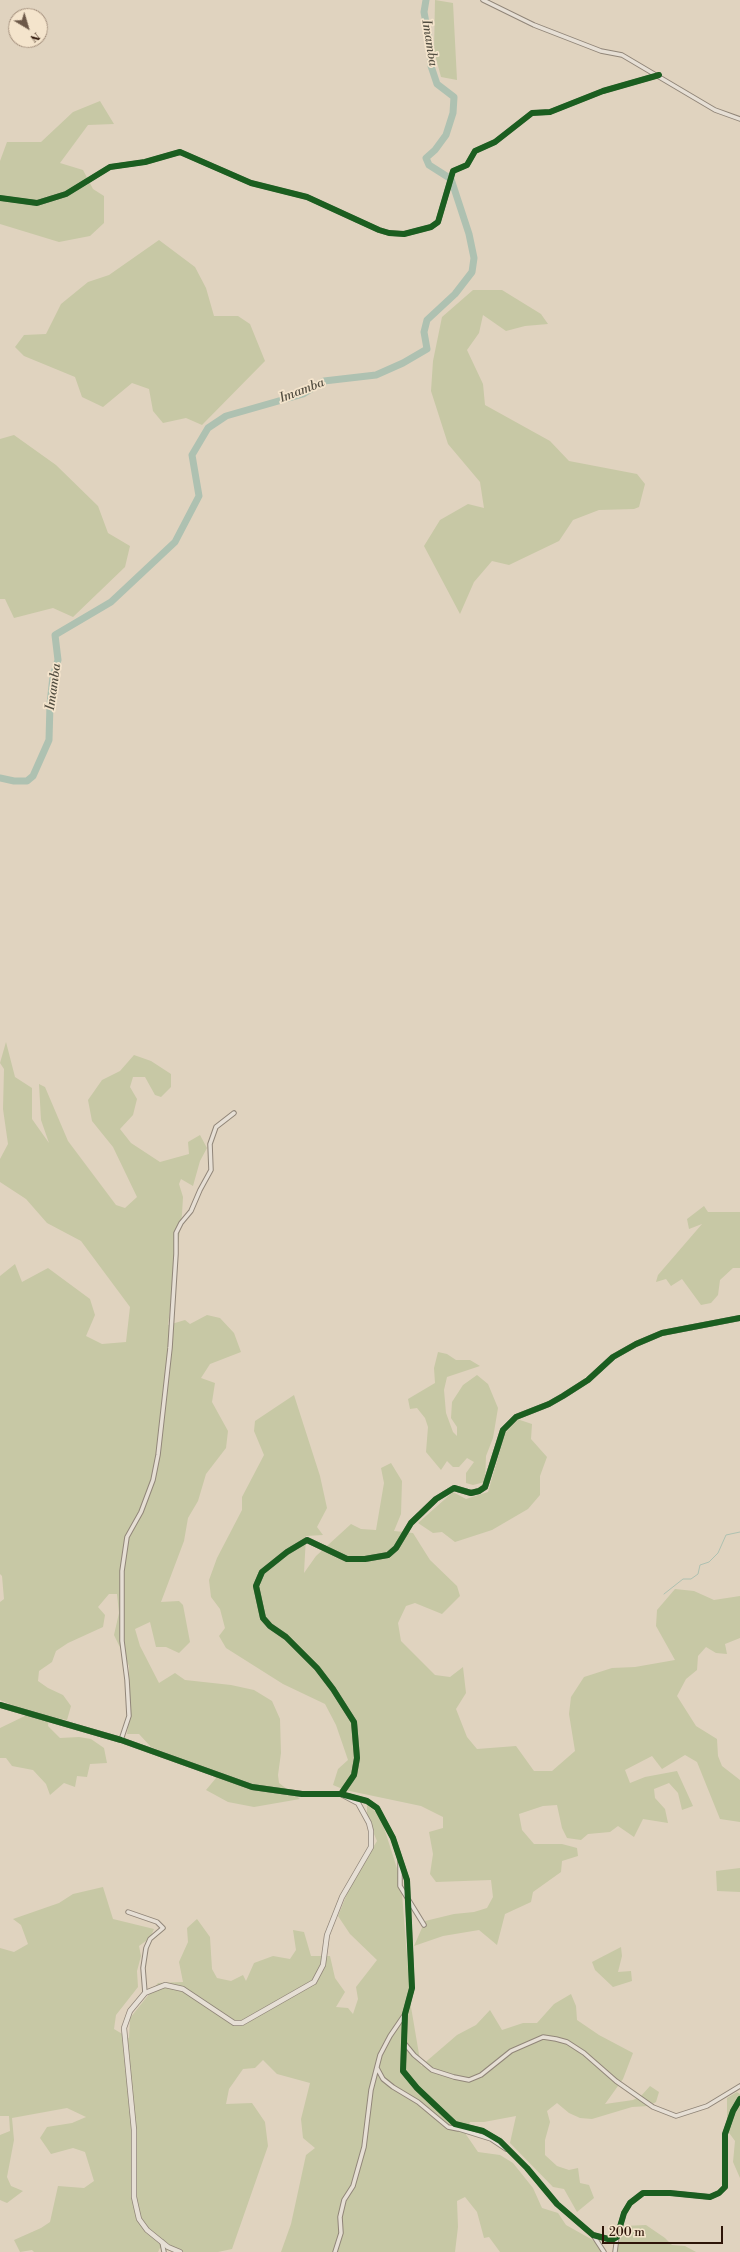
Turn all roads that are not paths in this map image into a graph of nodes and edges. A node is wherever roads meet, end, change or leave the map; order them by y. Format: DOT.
graph roads {
  1 [pos="483,0"];
  2 [pos="659,75"];
  3 [pos="740,119"];
  4 [pos="0,198"];
  5 [pos="234,1113"];
  6 [pos="740,1318"];
  7 [pos="0,1705"];
  8 [pos="121,1740"];
  9 [pos="341,1794"];
  10 [pos="400,1860"];
  11 [pos="407,1899"];
  12 [pos="128,1912"];
  13 [pos="424,1925"];
  14 [pos="145,1993"];
  15 [pos="405,2014"];
  16 [pos="405,2044"];
  17 [pos="377,2068"];
  18 [pos="740,2086"];
  19 [pos="740,2099"];
  20 [pos="463,2127"];
  21 [pos="458,2129"];
  22 [pos="510,2152"];
  23 [pos="593,2235"];
  24 [pos="617,2237"];
  25 [pos="162,2242"];
  26 [pos="164,2252"];
  27 [pos="180,2252"];
  28 [pos="335,2252"];
  29 [pos="604,2252"];
  30 [pos="615,2252"];
  1 -- 2 [label="street"];
  2 -- 3 [label="street"];
  2 -- 4 [label="street"];
  5 -- 8 [label="street"];
  6 -- 9 [label="street"];
  7 -- 8 [label="street"];
  8 -- 9 [label="street"];
  9 -- 10 [label="street"];
  9 -- 14 [label="street"];
  10 -- 11 [label="street"];
  10 -- 11 [label="street"];
  11 -- 13 [label="street"];
  11 -- 15 [label="street"];
  12 -- 14 [label="street"];
  14 -- 25 [label="street"];
  15 -- 16 [label="street"];
  15 -- 17 [label="street"];
  16 -- 18 [label="street"];
  16 -- 20 [label="street"];
  17 -- 21 [label="street"];
  17 -- 28 [label="street"];
  19 -- 24 [label="street"];
  20 -- 21 [label="street"];
  20 -- 22 [label="street"];
  21 -- 22 [label="street"];
  22 -- 23 [label="street"];
  23 -- 24 [label="street"];
  23 -- 29 [label="street"];
  24 -- 30 [label="street"];
  25 -- 26 [label="street"];
  25 -- 27 [label="street"];
}
